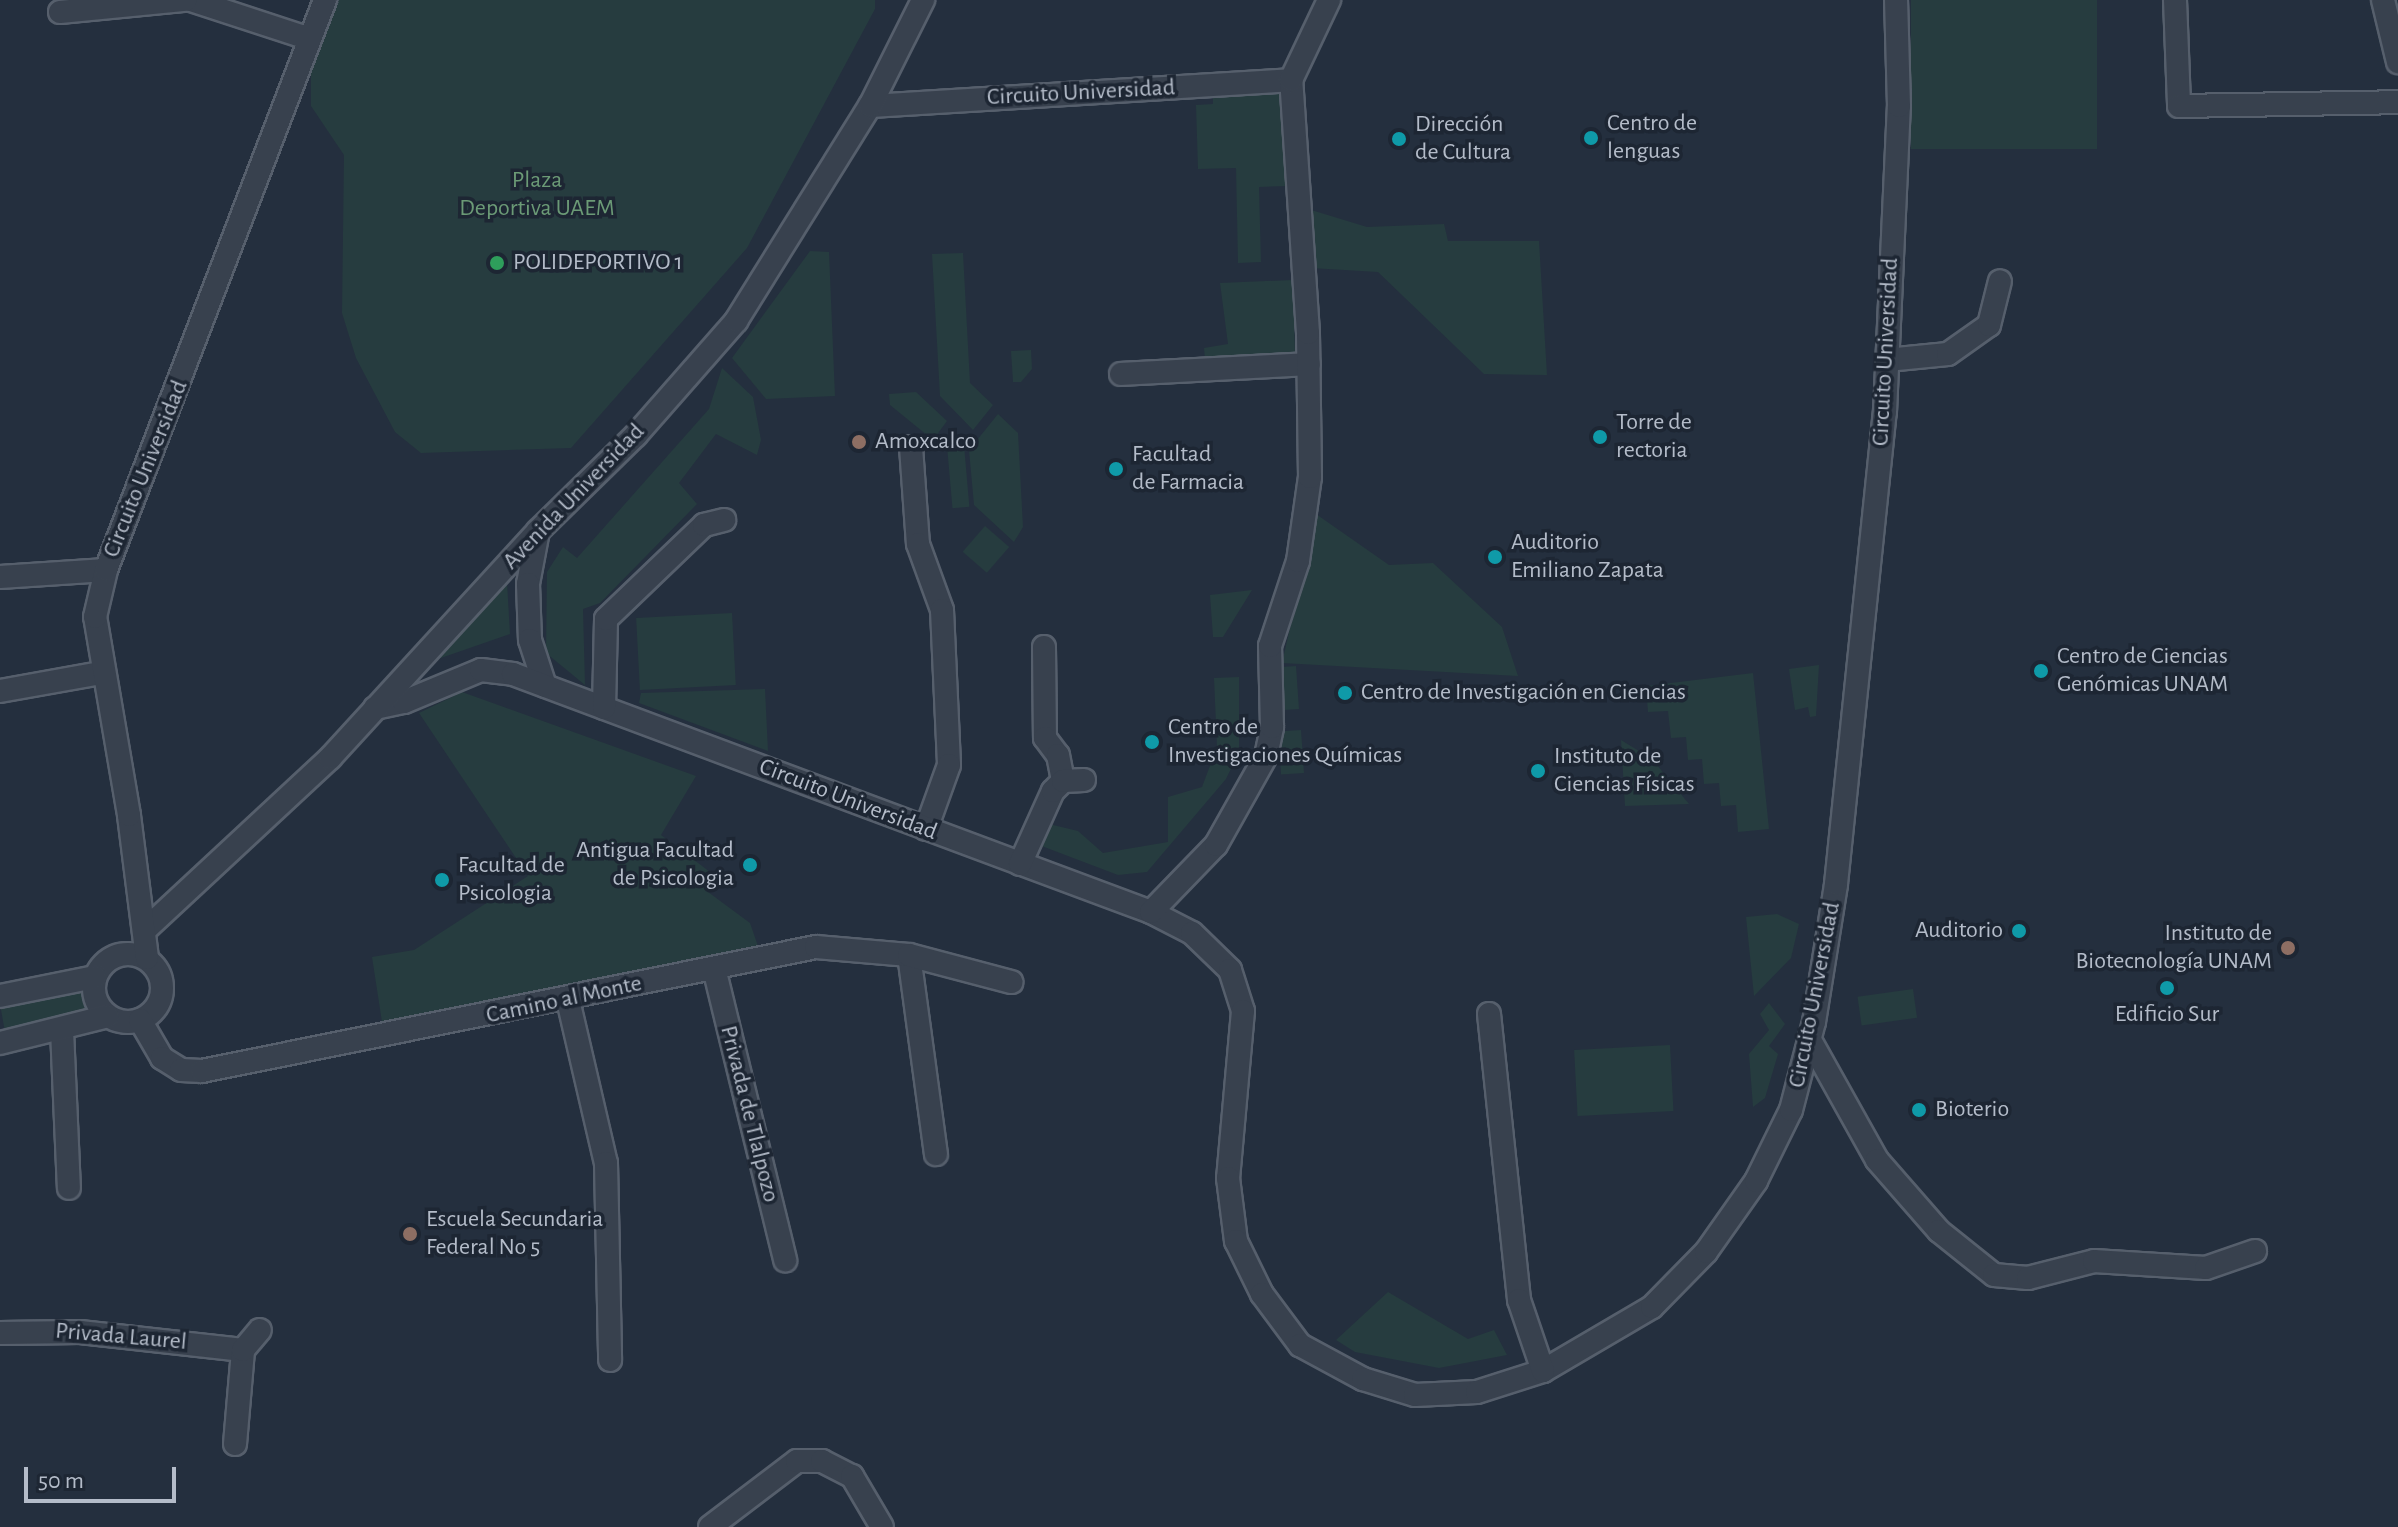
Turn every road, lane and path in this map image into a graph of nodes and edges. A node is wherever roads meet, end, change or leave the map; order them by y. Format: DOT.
graph roads {
  1 [pos="188,0"];
  2 [pos="325,0"];
  3 [pos="923,0"];
  4 [pos="1329,0"];
  5 [pos="1896,0"];
  6 [pos="2175,0"];
  7 [pos="2383,0"];
  8 [pos="60,12"];
  9 [pos="310,39"];
  10 [pos="2398,62"];
  11 [pos="1291,80"];
  12 [pos="2398,102"];
  13 [pos="870,106"];
  14 [pos="2000,281"];
  15 [pos="1887,360"];
  16 [pos="1309,364"];
  17 [pos="1121,374"];
  18 [pos="911,447"];
  19 [pos="724,520"];
  20 [pos="538,531"];
  21 [pos="106,570"];
  22 [pos="0,577"];
  23 [pos="1044,647"];
  24 [pos="101,673"];
  25 [pos="545,686"];
  26 [pos="0,691"];
  27 [pos="375,708"];
  28 [pos="604,708"];
  29 [pos="926,829"];
  30 [pos="1020,864"];
  31 [pos="1151,912"];
  32 [pos="145,930"];
  33 [pos="909,955"];
  34 [pos="147,958"];
  35 [pos="714,968"];
  36 [pos="95,977"];
  37 [pos="1011,982"];
  38 [pos="0,996"];
  39 [pos="568,1000"];
  40 [pos="1489,1014"];
  41 [pos="108,1016"];
  42 [pos="140,1020"];
  43 [pos="62,1030"];
  44 [pos="1810,1040"];
  45 [pos="0,1043"];
  46 [pos="936,1154"];
  47 [pos="69,1188"];
  48 [pos="2255,1251"];
  49 [pos="785,1260"];
  50 [pos="260,1330"];
  51 [pos="0,1333"];
  52 [pos="243,1350"];
  53 [pos="610,1360"];
  54 [pos="1543,1371"];
  55 [pos="235,1444"];
  56 [pos="710,1527"];
  57 [pos="882,1527"];
  1 -- 8 [label="street"];
  1 -- 9 [label="street"];
  2 -- 9 [label="street, Circuito Universidad"];
  3 -- 13 [label="street, Avenida Universidad"];
  4 -- 11 [label="street"];
  5 -- 15 [label="street, Circuito Universidad"];
  6 -- 12 [label="street"];
  7 -- 10 [label="street"];
  9 -- 21 [label="street, Circuito Universidad"];
  11 -- 13 [label="street, Circuito Universidad"];
  11 -- 16 [label="street"];
  13 -- 20 [label="street, Avenida Universidad"];
  14 -- 15 [label="street"];
  15 -- 44 [label="street, Circuito Universidad"];
  16 -- 17 [label="street"];
  16 -- 31 [label="street"];
  18 -- 29 [label="street"];
  19 -- 28 [label="street"];
  20 -- 25 [label="street"];
  20 -- 27 [label="street, Avenida Universidad"];
  21 -- 22 [label="street"];
  21 -- 24 [label="street, Circuito Universidad"];
  23 -- 30 [label="street"];
  24 -- 26 [label="street"];
  24 -- 32 [label="street, Circuito Universidad"];
  25 -- 27 [label="street, Circuito Universidad"];
  25 -- 28 [label="street, Circuito Universidad"];
  27 -- 32 [label="street, Avenida Universidad"];
  28 -- 29 [label="street, Circuito Universidad"];
  29 -- 30 [label="street, Circuito Universidad"];
  30 -- 31 [label="street, Circuito Universidad"];
  31 -- 54 [label="street, Circuito Universidad"];
  32 -- 34 [label="street, Circuito Universidad"];
  33 -- 35 [label="street, Camino al Monte"];
  33 -- 37 [label="street, Camino al Monte"];
  33 -- 46 [label="street"];
  34 -- 36 [label="street"];
  34 -- 42 [label="street"];
  35 -- 39 [label="street, Camino al Monte"];
  35 -- 49 [label="street, Privada de Tlalpozo"];
  36 -- 38 [label="street"];
  36 -- 41 [label="street"];
  39 -- 42 [label="street, Camino al Monte"];
  39 -- 53 [label="street"];
  40 -- 54 [label="street"];
  41 -- 42 [label="street"];
  41 -- 43 [label="street"];
  43 -- 45 [label="street"];
  43 -- 47 [label="street"];
  44 -- 48 [label="street"];
  44 -- 54 [label="street, Circuito Universidad"];
  50 -- 52 [label="street"];
  51 -- 52 [label="street, Privada Laurel"];
  52 -- 55 [label="street"];
  56 -- 57 [label="street"];
}
